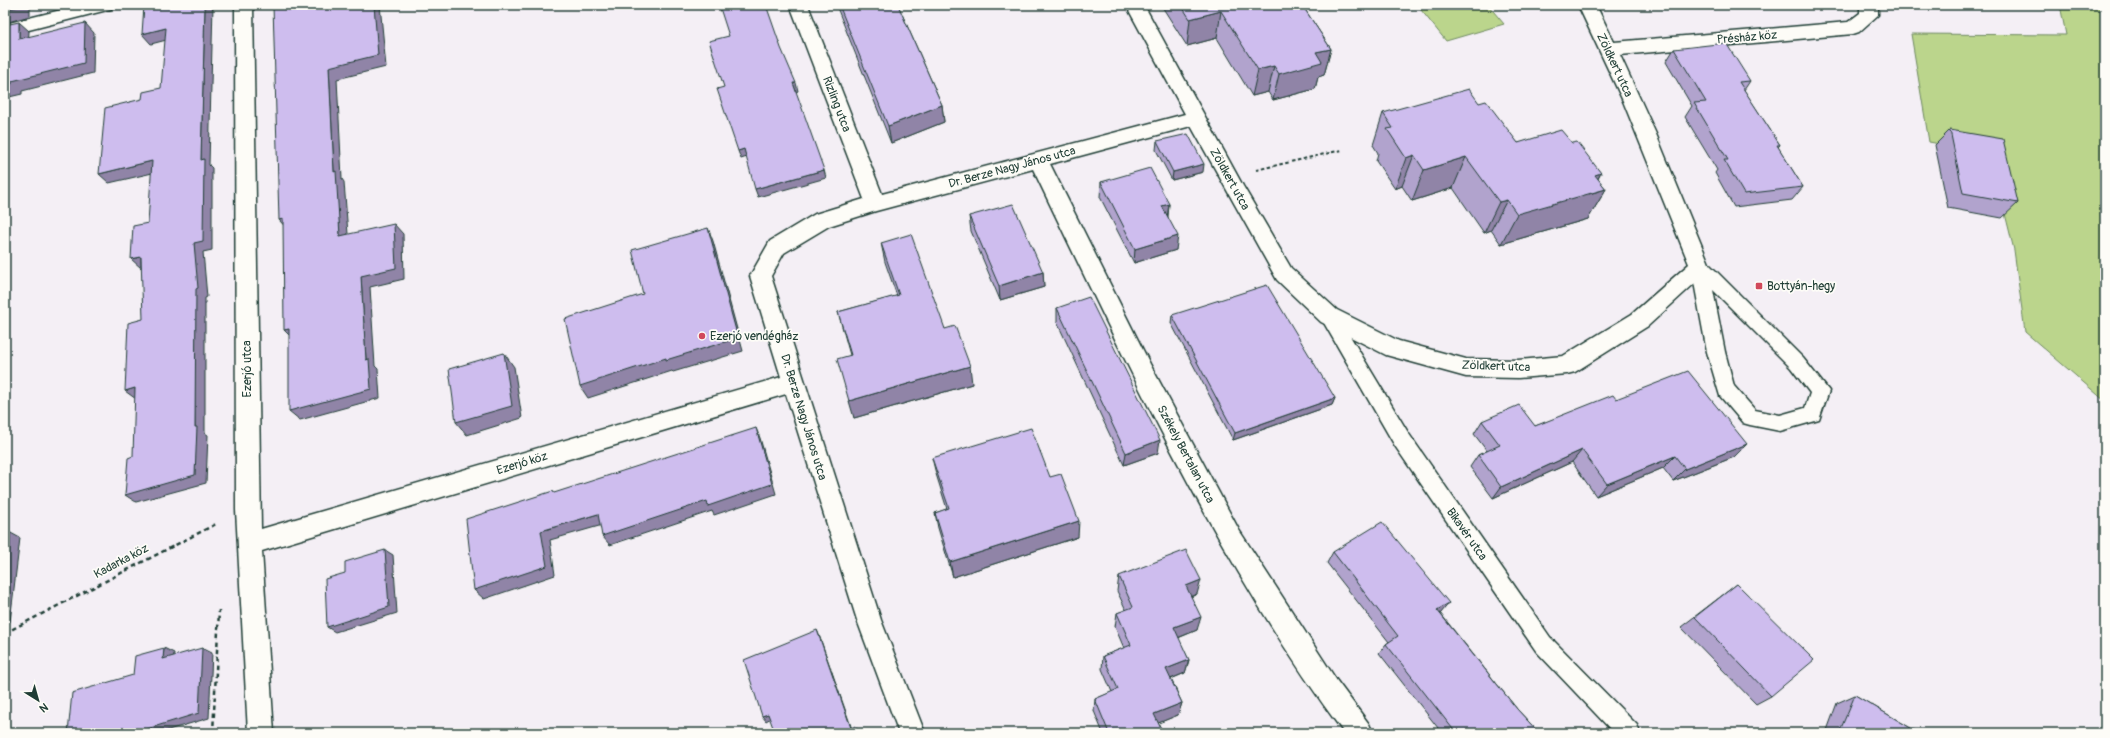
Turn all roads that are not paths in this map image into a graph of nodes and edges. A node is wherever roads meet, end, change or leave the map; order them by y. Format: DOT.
graph roads {
  1 [pos="105,5"];
  2 [pos="244,5"];
  3 [pos="799,5"];
  4 [pos="1135,5"];
  5 [pos="1587,5"];
  6 [pos="1869,5"];
  7 [pos="5,30"];
  8 [pos="1610,49"];
  9 [pos="1196,118"];
  10 [pos="1038,160"];
  11 [pos="876,203"];
  12 [pos="1700,266"];
  13 [pos="1329,316"];
  14 [pos="793,383"];
  15 [pos="251,543"];
  16 [pos="261,733"];
  17 [pos="912,733"];
  18 [pos="1360,733"];
  19 [pos="1629,733"];
  1 -- 7 [label="street"];
  2 -- 15 [label="street, Ezerjó utca"];
  3 -- 11 [label="street, Rizling utca"];
  4 -- 9 [label="street, Zöldkert utca"];
  5 -- 8 [label="street, Zöldkert utca"];
  6 -- 8 [label="street, Présház köz"];
  8 -- 12 [label="street, Zöldkert utca"];
  9 -- 10 [label="street, Dr. Berze Nagy János utca"];
  9 -- 13 [label="street, Zöldkert utca"];
  10 -- 11 [label="street, Dr. Berze Nagy János utca"];
  10 -- 18 [label="street, Székely Bertalan utca"];
  11 -- 14 [label="street, Dr. Berze Nagy János utca"];
  12 -- 12 [label="lane"];
  12 -- 13 [label="street, Zöldkert utca"];
  13 -- 19 [label="lane, Bikavér utca"];
  14 -- 15 [label="street, Ezerjó köz"];
  14 -- 17 [label="street, Dr. Berze Nagy János utca"];
  15 -- 16 [label="street, Ezerjó utca"];
}
